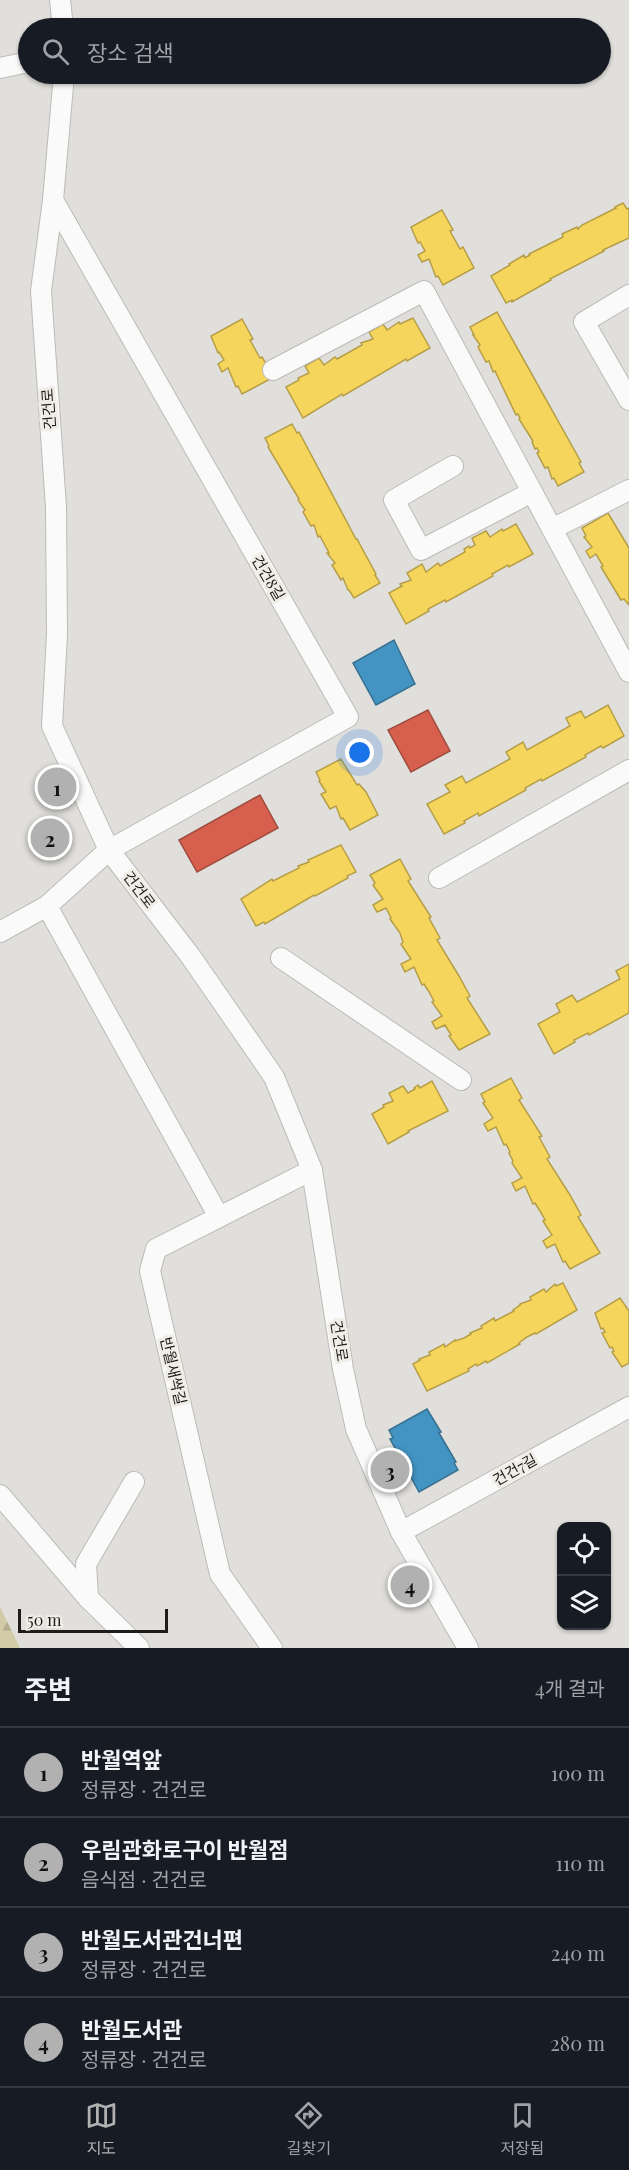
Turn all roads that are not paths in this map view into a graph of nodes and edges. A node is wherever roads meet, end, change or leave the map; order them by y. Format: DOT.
graph roads {
  1 [pos="60,0"];
  2 [pos="62,18"];
  3 [pos="18,64"];
  4 [pos="0,68"];
  5 [pos="63,84"];
  6 [pos="53,200"];
  7 [pos="629,295"];
  8 [pos="273,370"];
  9 [pos="629,400"];
  10 [pos="453,466"];
  11 [pos="629,490"];
  12 [pos="532,492"];
  13 [pos="552,529"];
  14 [pos="629,672"];
  15 [pos="629,770"];
  16 [pos="109,850"];
  17 [pos="439,878"];
  18 [pos="47,906"];
  19 [pos="0,932"];
  20 [pos="281,958"];
  21 [pos="461,1080"];
  22 [pos="312,1170"];
  23 [pos="219,1217"];
  24 [pos="629,1407"];
  25 [pos="134,1482"];
  26 [pos="0,1495"];
  27 [pos="401,1532"];
  28 [pos="88,1598"];
  29 [pos="139,1648"];
  30 [pos="272,1648"];
  31 [pos="468,1648"];
  1 -- 2 [label="street"];
  3 -- 4 [label="street"];
  5 -- 6 [label="street, 건건로"];
  6 -- 16 [label="street, 건건로"];
  6 -- 16 [label="street, 건건8길"];
  7 -- 9 [label="street"];
  8 -- 12 [label="street"];
  10 -- 12 [label="street"];
  11 -- 13 [label="street"];
  12 -- 13 [label="street"];
  13 -- 14 [label="street"];
  15 -- 17 [label="street"];
  16 -- 18 [label="street"];
  16 -- 22 [label="street, 건건로"];
  18 -- 19 [label="street"];
  18 -- 23 [label="street"];
  20 -- 21 [label="street"];
  22 -- 23 [label="street, 반월새싹길"];
  22 -- 27 [label="street, 건건로"];
  23 -- 30 [label="street, 반월새싹길"];
  24 -- 27 [label="street, 건건7길"];
  25 -- 28 [label="street"];
  26 -- 28 [label="street"];
  27 -- 31 [label="street, 건건로"];
  28 -- 29 [label="street"];
}
